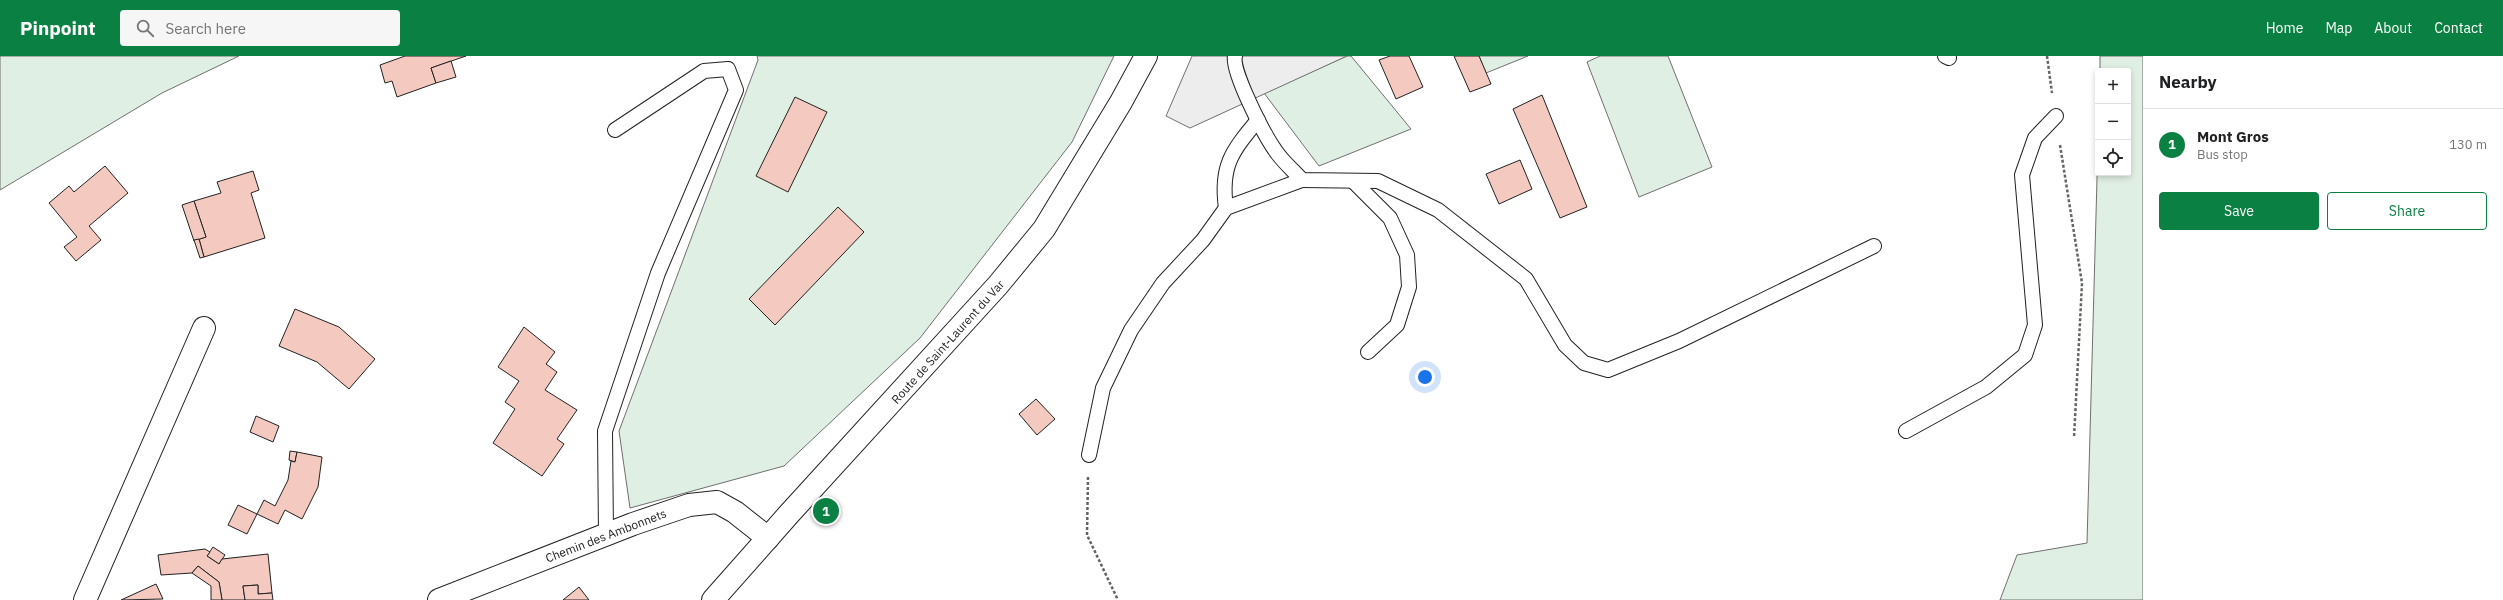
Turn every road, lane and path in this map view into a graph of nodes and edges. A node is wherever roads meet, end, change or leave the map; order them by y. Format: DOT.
graph roads {
  1 [pos="1146,56"];
  2 [pos="1234,56"];
  3 [pos="2047,56"];
  4 [pos="2056,116"];
  5 [pos="1258,120"];
  6 [pos="615,130"];
  7 [pos="1302,180"];
  8 [pos="1354,181"];
  9 [pos="1226,208"];
  10 [pos="1874,246"];
  11 [pos="204,328"];
  12 [pos="1368,352"];
  13 [pos="1906,432"];
  14 [pos="2074,438"];
  15 [pos="1089,455"];
  16 [pos="606,535"];
  17 [pos="768,538"];
  18 [pos="85,600"];
  19 [pos="439,600"];
  20 [pos="713,600"];
  21 [pos="1118,600"];
  1 -- 17 [label="main road, Route de Saint-Laurent du Var"];
  2 -- 5 [label="lane"];
  3 -- 4 [label="path"];
  4 -- 13 [label="lane"];
  4 -- 14 [label="path"];
  5 -- 7 [label="lane"];
  5 -- 9 [label="lane"];
  6 -- 16 [label="lane"];
  7 -- 8 [label="lane"];
  7 -- 9 [label="lane"];
  8 -- 10 [label="lane"];
  8 -- 12 [label="lane"];
  9 -- 15 [label="lane"];
  11 -- 18 [label="main road"];
  15 -- 21 [label="path"];
  16 -- 17 [label="main road, Chemin des Ambonnets"];
  16 -- 19 [label="main road, Chemin des Ambonnets"];
  17 -- 20 [label="main road, Route de Saint-Laurent du Var"];
}
